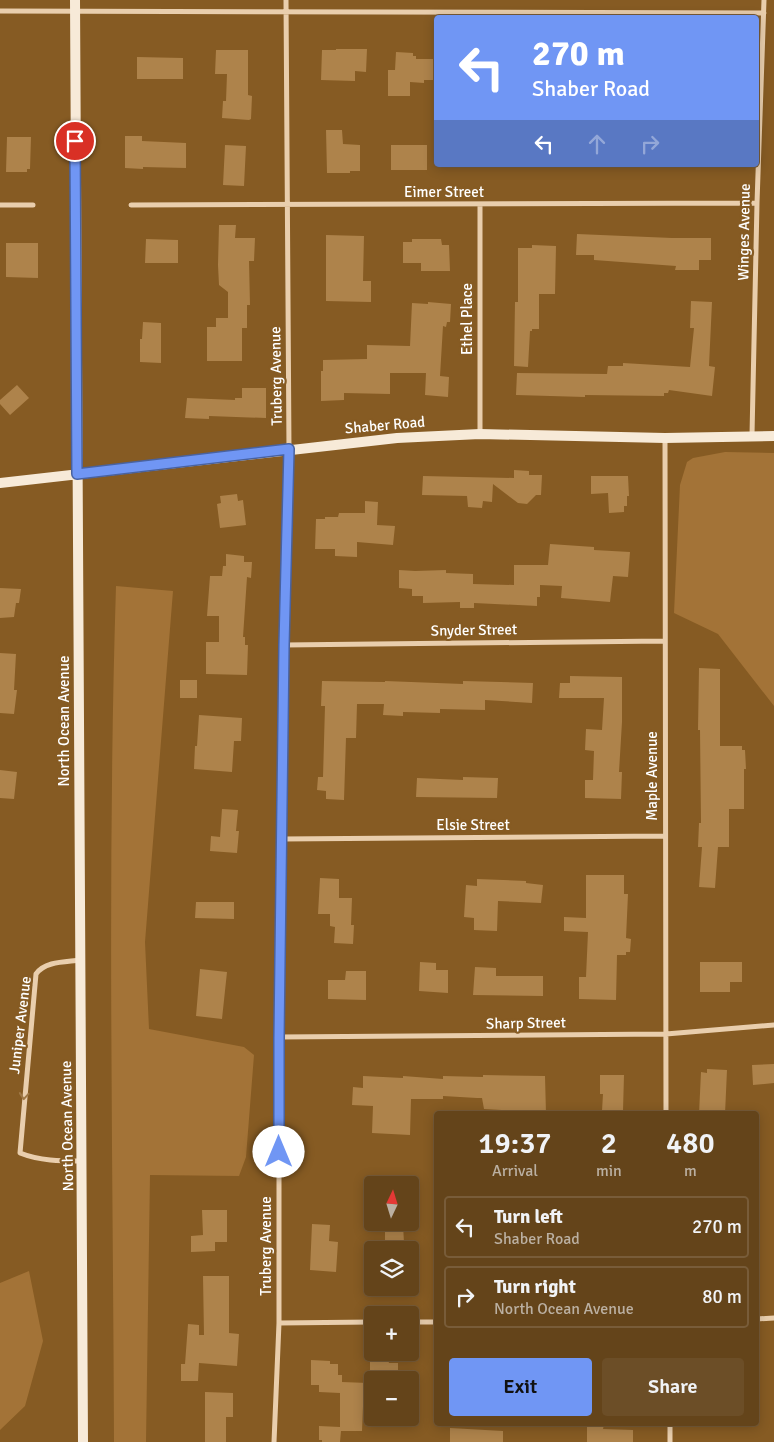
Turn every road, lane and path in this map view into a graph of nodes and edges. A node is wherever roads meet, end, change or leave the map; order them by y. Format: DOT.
graph roads {
  1 [pos="74,0"];
  2 [pos="286,0"];
  3 [pos="764,0"];
  4 [pos="0,11"];
  5 [pos="75,11"];
  6 [pos="286,12"];
  7 [pos="764,13"];
  8 [pos="759,149"];
  9 [pos="758,167"];
  10 [pos="286,204"];
  11 [pos="757,204"];
  12 [pos="33,205"];
  13 [pos="132,205"];
  14 [pos="480,205"];
  15 [pos="0,206"];
  16 [pos="480,434"];
  17 [pos="752,435"];
  18 [pos="774,436"];
  19 [pos="665,438"];
  20 [pos="289,449"];
  21 [pos="77,474"];
  22 [pos="0,483"];
  23 [pos="664,641"];
  24 [pos="284,645"];
  25 [pos="665,836"];
  26 [pos="282,839"];
  27 [pos="81,960"];
  28 [pos="774,1025"];
  29 [pos="666,1034"];
  30 [pos="279,1038"];
  31 [pos="666,1111"];
  32 [pos="82,1161"];
  33 [pos="774,1318"];
  34 [pos="759,1319"];
  35 [pos="364,1322"];
  36 [pos="419,1322"];
  37 [pos="434,1322"];
  38 [pos="279,1323"];
  39 [pos="670,1426"];
  40 [pos="83,1442"];
  41 [pos="274,1442"];
  42 [pos="670,1442"];
  1 -- 5 [label="main road, North Ocean Avenue"];
  2 -- 6 [label="street, Truberg Avenue"];
  3 -- 7 [label="street, Winges Avenue"];
  4 -- 5 [label="street"];
  5 -- 6 [label="street"];
  5 -- 21 [label="main road, North Ocean Avenue"];
  6 -- 7 [label="street"];
  6 -- 10 [label="street, Truberg Avenue"];
  7 -- 8 [label="street, Winges Avenue"];
  9 -- 11 [label="street, Winges Avenue"];
  10 -- 13 [label="street, Eimer Street"];
  10 -- 14 [label="street, Eimer Street"];
  10 -- 20 [label="street, Truberg Avenue"];
  11 -- 14 [label="street, Eimer Street"];
  11 -- 17 [label="street, Winges Avenue"];
  12 -- 15 [label="street"];
  14 -- 16 [label="street, Ethel Place"];
  16 -- 19 [label="main road, Shaber Road"];
  16 -- 20 [label="main road, Shaber Road"];
  17 -- 18 [label="main road, Shaber Road"];
  17 -- 19 [label="main road, Shaber Road"];
  19 -- 23 [label="street, Maple Avenue"];
  20 -- 21 [label="main road, Shaber Road"];
  20 -- 24 [label="street, Truberg Avenue"];
  21 -- 22 [label="main road, Shaber Road"];
  21 -- 27 [label="main road, North Ocean Avenue"];
  23 -- 24 [label="street, Snyder Street"];
  23 -- 25 [label="street, Maple Avenue"];
  24 -- 26 [label="street, Truberg Avenue"];
  25 -- 26 [label="street, Elsie Street"];
  25 -- 29 [label="street, Maple Avenue"];
  26 -- 30 [label="street, Truberg Avenue"];
  27 -- 32 [label="main road, North Ocean Avenue"];
  27 -- 32 [label="street, Juniper Avenue, one-way"];
  28 -- 29 [label="street, Sharp Street"];
  29 -- 30 [label="street, Sharp Street"];
  29 -- 31 [label="street, Maple Avenue"];
  30 -- 38 [label="street, Truberg Avenue"];
  32 -- 40 [label="main road, North Ocean Avenue"];
  33 -- 34 [label="street"];
  35 -- 38 [label="street"];
  36 -- 37 [label="street"];
  38 -- 41 [label="street, Truberg Avenue"];
  39 -- 42 [label="street"];
}
